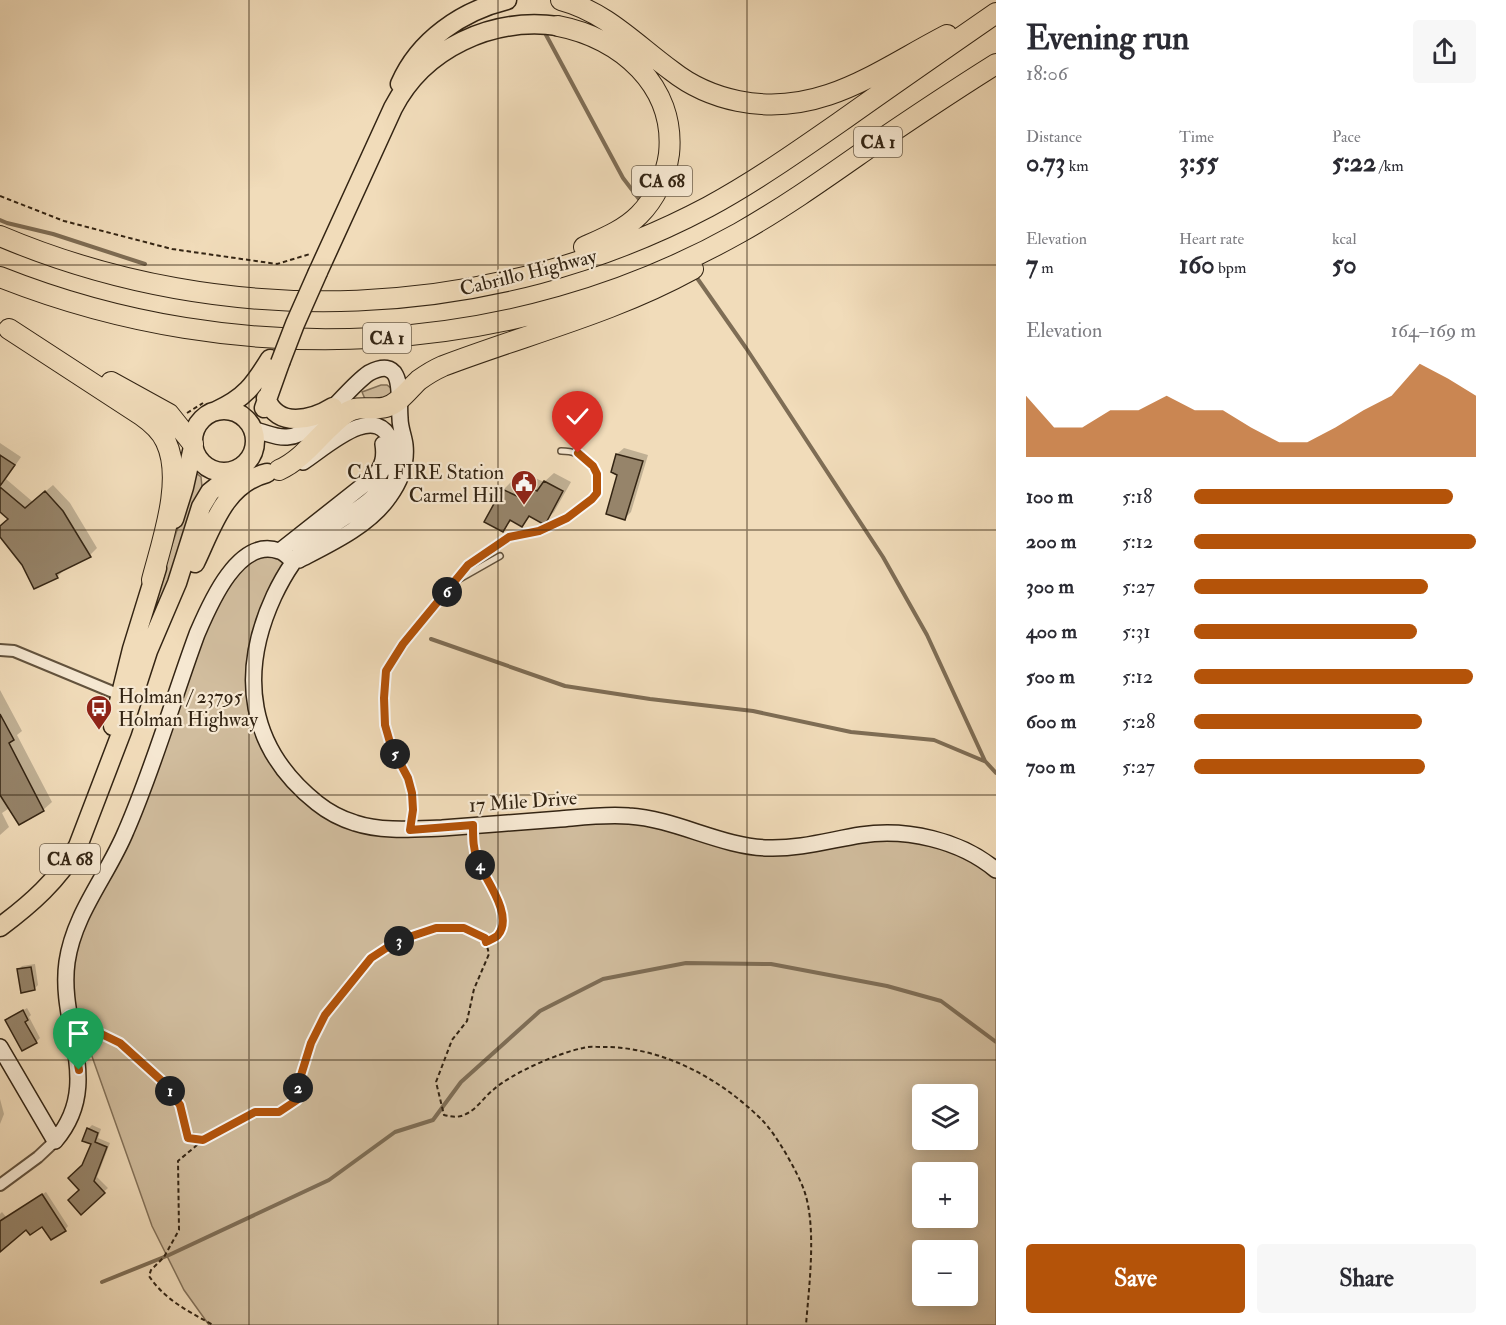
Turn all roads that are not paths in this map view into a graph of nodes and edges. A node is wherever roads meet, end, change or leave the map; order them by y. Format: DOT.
graph roads {
  1 [pos="560,0"];
  2 [pos="504,1"];
  3 [pos="996,13"];
  4 [pos="558,26"];
  5 [pos="996,64"];
  6 [pos="393,108"];
  7 [pos="761,220"];
  8 [pos="0,236"];
  9 [pos="0,277"];
  10 [pos="481,286"];
  11 [pos="5,326"];
  12 [pos="275,361"];
  13 [pos="266,398"];
  14 [pos="400,398"];
  15 [pos="333,407"];
  16 [pos="215,411"];
  17 [pos="371,424"];
  18 [pos="253,429"];
  19 [pos="193,445"];
  20 [pos="561,451"];
  21 [pos="233,471"];
  22 [pos="273,472"];
  23 [pos="280,551"];
  24 [pos="500,556"];
  25 [pos="294,562"];
  26 [pos="152,580"];
  27 [pos="456,581"];
  28 [pos="167,608"];
  29 [pos="0,650"];
  30 [pos="120,695"];
  31 [pos="104,775"];
  32 [pos="410,830"];
  33 [pos="996,870"];
  34 [pos="0,927"];
  35 [pos="0,1047"];
  36 [pos="55,1142"];
  37 [pos="0,1185"];
  1 -- 3 [label="highway"];
  1 -- 4 [label="main road"];
  2 -- 6 [label="main road, CA 68"];
  3 -- 10 [label="highway, Cabrillo Highway / CA 1"];
  4 -- 6 [label="main road, CA 68"];
  4 -- 10 [label="highway, CA 68"];
  5 -- 7 [label="highway, Cabrillo Highway / CA 1"];
  6 -- 12 [label="main road, CA 68, bridge"];
  7 -- 9 [label="highway, Cabrillo Highway / CA 1"];
  7 -- 14 [label="highway"];
  8 -- 10 [label="highway, Cabrillo Highway / CA 1"];
  11 -- 19 [label="highway"];
  11 -- 26 [label="highway"];
  12 -- 13 [label="main road, CA 68"];
  12 -- 16 [label="main road, CA 68"];
  13 -- 15 [label="main road"];
  13 -- 18 [label="main road, CA 68"];
  14 -- 15 [label="main road"];
  14 -- 22 [label="highway"];
  14 -- 25 [label="main road"];
  15 -- 18 [label="main road"];
  16 -- 18 [label="main road"];
  16 -- 19 [label="main road, CA 68"];
  17 -- 22 [label="main road"];
  17 -- 23 [label="main road"];
  17 -- 25 [label="main road, 17 Mile Drive"];
  18 -- 21 [label="main road, CA 68"];
  19 -- 21 [label="main road"];
  19 -- 26 [label="main road, CA 68"];
  20 -- 27 [label="lane"];
  21 -- 22 [label="main road"];
  21 -- 28 [label="main road, CA 68"];
  22 -- 28 [label="main road"];
  23 -- 25 [label="main road"];
  23 -- 36 [label="main road"];
  24 -- 27 [label="lane"];
  25 -- 32 [label="main road, 17 Mile Drive"];
  26 -- 30 [label="main road, CA 68"];
  27 -- 32 [label="lane"];
  28 -- 31 [label="main road, CA 68"];
  29 -- 30 [label="street"];
  30 -- 31 [label="main road, CA 68"];
  31 -- 34 [label="main road, CA 68"];
  32 -- 33 [label="main road, 17 Mile Drive"];
  35 -- 36 [label="main road"];
  36 -- 37 [label="street"];
}
